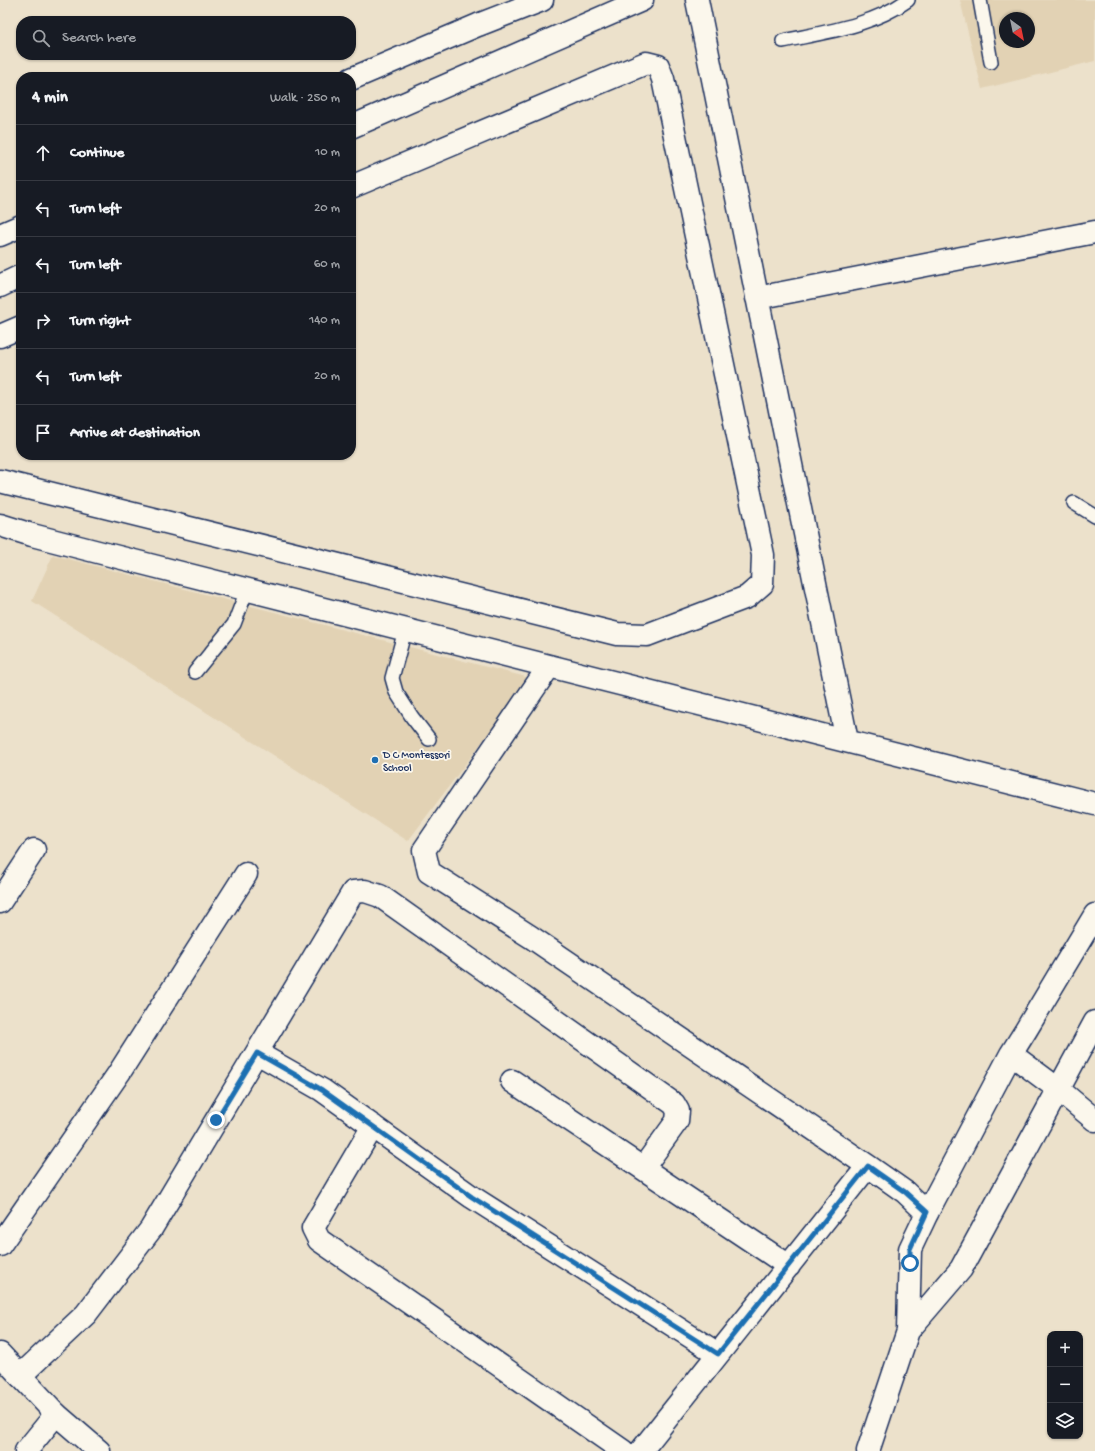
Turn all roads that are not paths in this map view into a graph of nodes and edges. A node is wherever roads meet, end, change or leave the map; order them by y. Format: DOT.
graph roads {
  1 [pos="542,0"];
  2 [pos="642,0"];
  3 [pos="697,0"];
  4 [pos="908,0"];
  5 [pos="980,0"];
  6 [pos="783,41"];
  7 [pos="991,62"];
  8 [pos="356,77"];
  9 [pos="356,125"];
  10 [pos="356,185"];
  11 [pos="16,228"];
  12 [pos="1095,232"];
  13 [pos="0,235"];
  14 [pos="16,278"];
  15 [pos="0,286"];
  16 [pos="757,298"];
  17 [pos="16,329"];
  18 [pos="0,336"];
  19 [pos="0,481"];
  20 [pos="1074,503"];
  21 [pos="1095,516"];
  22 [pos="0,524"];
  23 [pos="247,590"];
  24 [pos="405,630"];
  25 [pos="552,667"];
  26 [pos="195,672"];
  27 [pos="429,739"];
  28 [pos="848,742"];
  29 [pos="1095,804"];
  30 [pos="34,850"];
  31 [pos="246,874"];
  32 [pos="0,902"];
  33 [pos="1095,915"];
  34 [pos="1095,1022"];
  35 [pos="257,1053"];
  36 [pos="1011,1054"];
  37 [pos="512,1081"];
  38 [pos="1058,1089"];
  39 [pos="1095,1120"];
  40 [pos="373,1126"];
  41 [pos="868,1166"];
  42 [pos="643,1168"];
  43 [pos="927,1212"];
  44 [pos="0,1245"];
  45 [pos="789,1266"];
  46 [pos="908,1332"];
  47 [pos="0,1354"];
  48 [pos="718,1354"];
  49 [pos="20,1376"];
  50 [pos="56,1414"];
  51 [pos="26,1451"];
  52 [pos="99,1451"];
  53 [pos="623,1451"];
  54 [pos="641,1451"];
  55 [pos="868,1451"];
  1 -- 8 [label="street"];
  2 -- 9 [label="street"];
  3 -- 16 [label="street"];
  4 -- 6 [label="lane"];
  5 -- 7 [label="lane"];
  10 -- 19 [label="street"];
  11 -- 13 [label="street"];
  12 -- 16 [label="street"];
  14 -- 15 [label="street"];
  16 -- 28 [label="street"];
  17 -- 18 [label="street"];
  20 -- 21 [label="lane"];
  22 -- 23 [label="street"];
  23 -- 24 [label="street"];
  23 -- 26 [label="lane"];
  24 -- 25 [label="street"];
  24 -- 27 [label="lane"];
  25 -- 28 [label="street"];
  25 -- 41 [label="street"];
  28 -- 29 [label="street"];
  30 -- 32 [label="street"];
  31 -- 44 [label="street"];
  33 -- 36 [label="street"];
  34 -- 38 [label="street"];
  35 -- 40 [label="street"];
  35 -- 42 [label="street"];
  35 -- 49 [label="street"];
  36 -- 38 [label="street"];
  36 -- 43 [label="street"];
  37 -- 42 [label="street"];
  38 -- 39 [label="street"];
  38 -- 46 [label="street"];
  40 -- 48 [label="street"];
  40 -- 53 [label="street"];
  41 -- 43 [label="street"];
  41 -- 45 [label="street"];
  42 -- 45 [label="street"];
  43 -- 46 [label="street"];
  45 -- 48 [label="street"];
  46 -- 55 [label="street"];
  47 -- 49 [label="street"];
  48 -- 54 [label="street"];
  49 -- 50 [label="street"];
  50 -- 51 [label="street"];
  50 -- 52 [label="street"];
}
